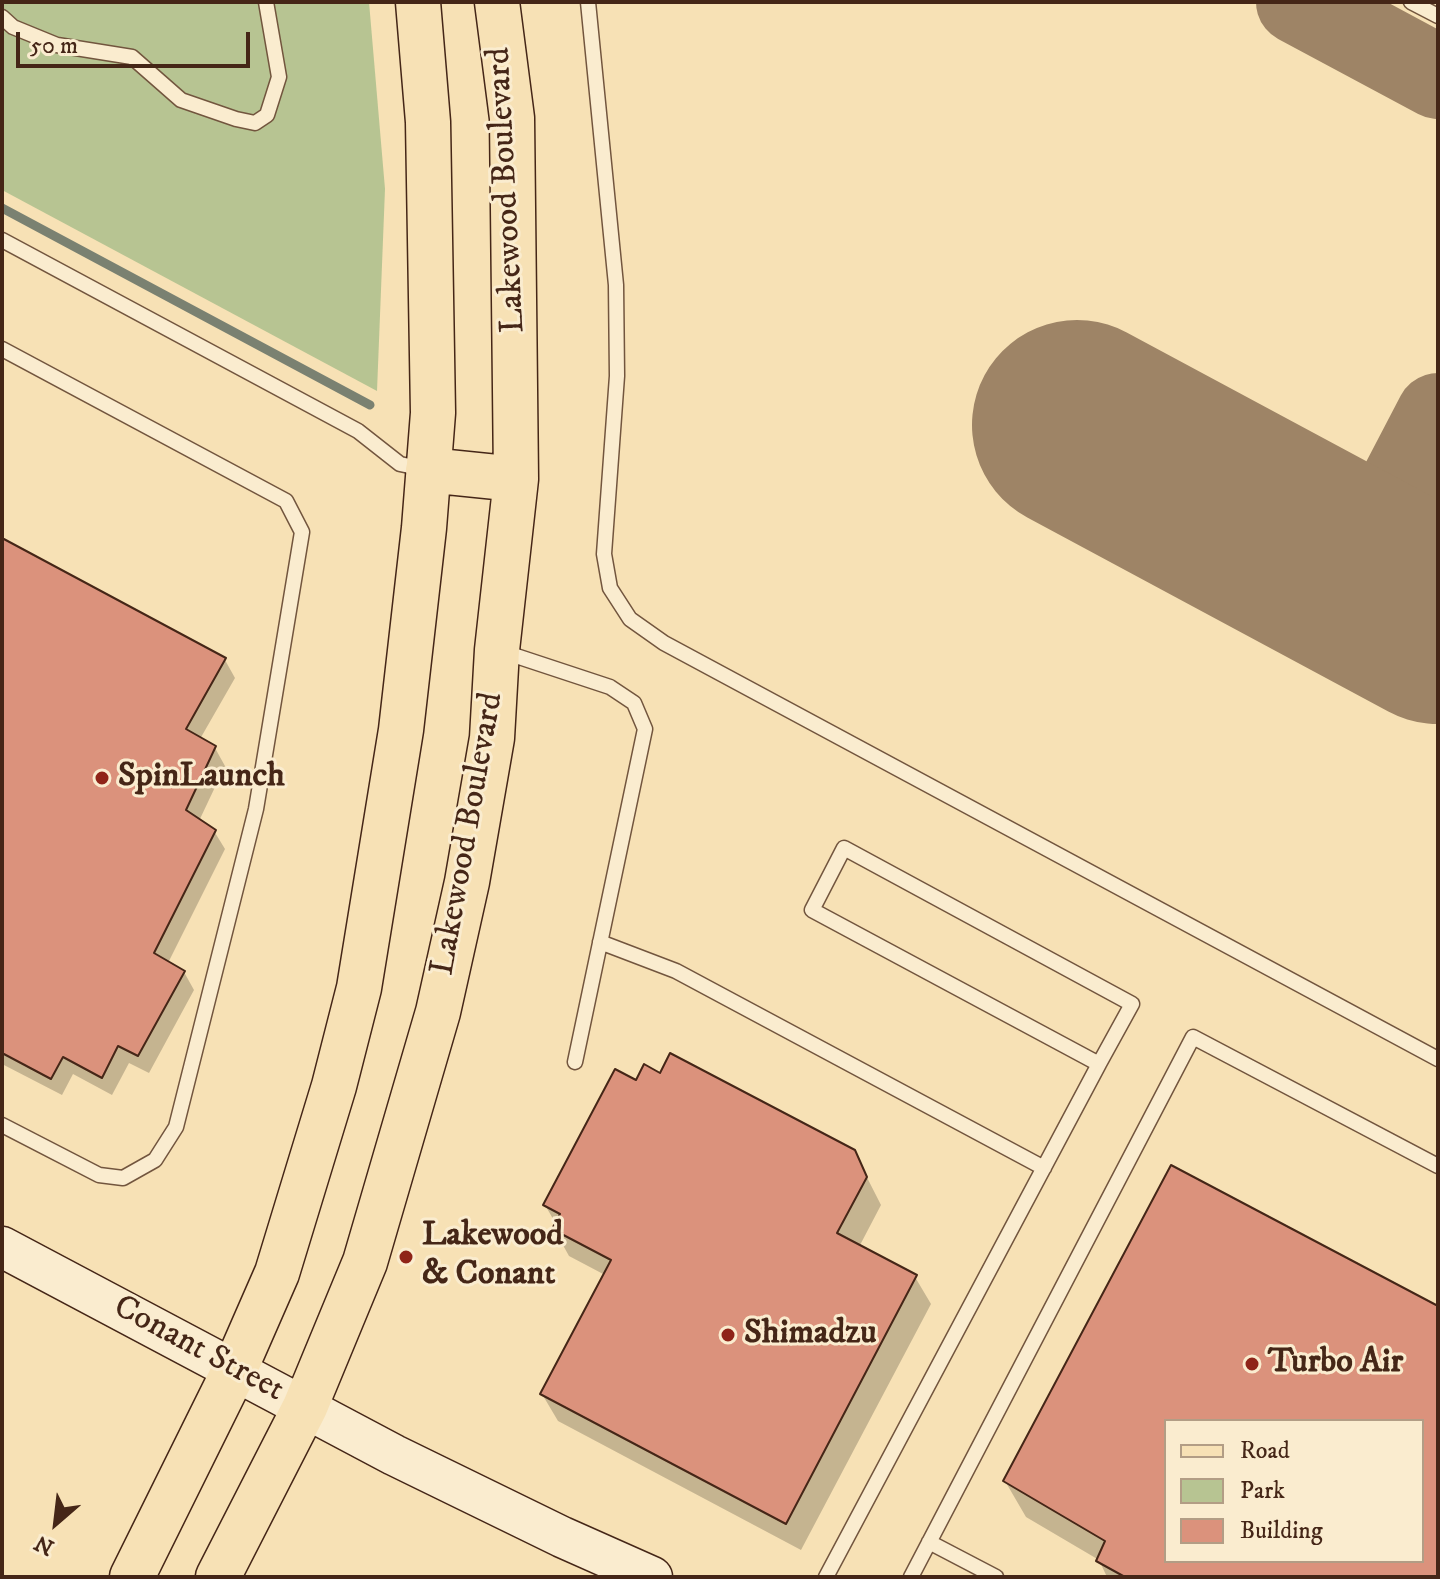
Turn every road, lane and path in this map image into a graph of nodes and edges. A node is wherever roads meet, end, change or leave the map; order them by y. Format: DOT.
graph roads {
  1 [pos="266,2"];
  2 [pos="418,2"];
  3 [pos="497,2"];
  4 [pos="588,2"];
  5 [pos="1411,2"];
  6 [pos="1438,16"];
  7 [pos="2,17"];
  8 [pos="2,240"];
  9 [pos="2,349"];
  10 [pos="428,470"];
  11 [pos="516,479"];
  12 [pos="497,650"];
  13 [pos="600,942"];
  14 [pos="1438,1059"];
  15 [pos="575,1062"];
  16 [pos="1099,1064"];
  17 [pos="2,1125"];
  18 [pos="1438,1166"];
  19 [pos="1044,1168"];
  20 [pos="2,1247"];
  21 [pos="235,1369"];
  22 [pos="305,1407"];
  23 [pos="929,1542"];
  24 [pos="132,1577"];
  25 [pos="218,1577"];
  26 [pos="652,1577"];
  27 [pos="826,1577"];
  28 [pos="911,1577"];
  29 [pos="996,1577"];
  1 -- 7 [label="lane"];
  2 -- 10 [label="main road"];
  3 -- 11 [label="main road, Lakewood Boulevard"];
  4 -- 14 [label="lane"];
  5 -- 6 [label="lane"];
  8 -- 10 [label="lane"];
  9 -- 17 [label="lane"];
  10 -- 11 [label="main road"];
  10 -- 21 [label="main road"];
  11 -- 12 [label="main road, Lakewood Boulevard"];
  12 -- 13 [label="lane"];
  12 -- 22 [label="main road, Lakewood Boulevard"];
  13 -- 15 [label="lane"];
  13 -- 19 [label="lane"];
  16 -- 16 [label="lane"];
  16 -- 19 [label="lane"];
  18 -- 23 [label="lane"];
  19 -- 27 [label="lane"];
  20 -- 21 [label="street, Conant Street"];
  21 -- 22 [label="street, Conant Street"];
  21 -- 24 [label="main road"];
  22 -- 25 [label="main road, Lakewood Boulevard"];
  22 -- 26 [label="street, Conant Street"];
  23 -- 28 [label="lane"];
  23 -- 29 [label="lane"];
}
